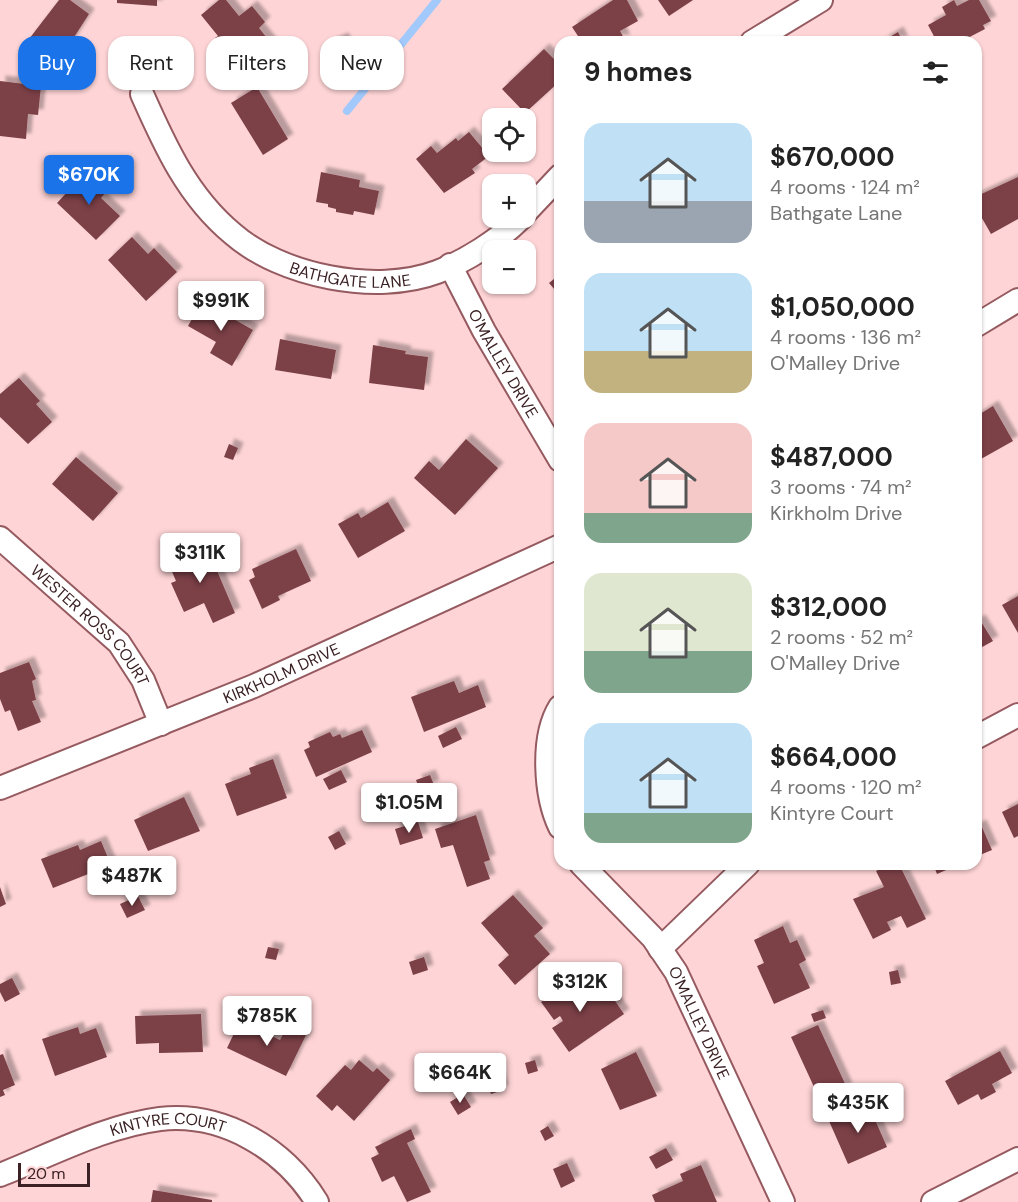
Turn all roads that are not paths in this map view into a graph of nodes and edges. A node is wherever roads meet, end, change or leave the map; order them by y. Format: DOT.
graph roads {
  1 [pos="821,0"];
  2 [pos="762,36"];
  3 [pos="142,93"];
  4 [pos="554,182"];
  5 [pos="536,201"];
  6 [pos="508,228"];
  7 [pos="450,265"];
  8 [pos="1018,300"];
  9 [pos="982,322"];
  10 [pos="554,450"];
  11 [pos="0,538"];
  12 [pos="554,549"];
  13 [pos="1018,715"];
  14 [pos="161,724"];
  15 [pos="554,727"];
  16 [pos="982,734"];
  17 [pos="0,788"];
  18 [pos="554,809"];
  19 [pos="587,870"];
  20 [pos="742,870"];
  21 [pos="660,949"];
  22 [pos="1018,1159"];
  23 [pos="0,1175"];
  24 [pos="317,1202"];
  25 [pos="783,1202"];
  26 [pos="933,1202"];
  1 -- 2 [label="street"];
  3 -- 7 [label="street, BATHGATE LANE"];
  4 -- 5 [label="street"];
  6 -- 7 [label="street, BATHGATE LANE"];
  7 -- 10 [label="street, O'MALLEY DRIVE"];
  8 -- 9 [label="street"];
  11 -- 14 [label="street, WESTER ROSS COURT"];
  12 -- 14 [label="street, KIRKHOLM DRIVE"];
  13 -- 16 [label="street"];
  14 -- 17 [label="street, KIRKHOLM DRIVE"];
  15 -- 18 [label="street"];
  19 -- 21 [label="street, O'MALLEY DRIVE"];
  20 -- 21 [label="street"];
  21 -- 25 [label="street, O'MALLEY DRIVE"];
  22 -- 26 [label="street"];
  23 -- 24 [label="street, KINTYRE COURT"];
}
